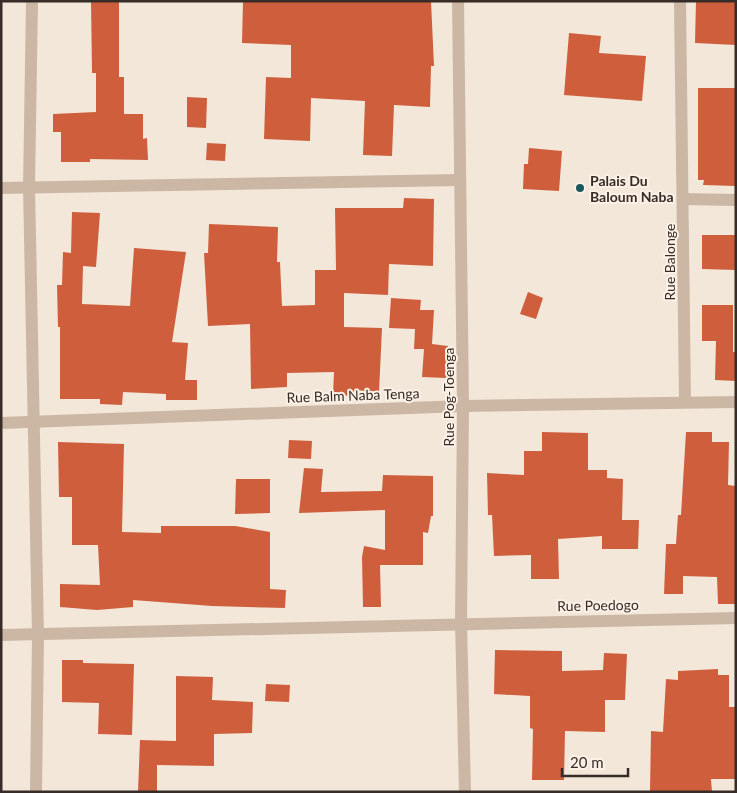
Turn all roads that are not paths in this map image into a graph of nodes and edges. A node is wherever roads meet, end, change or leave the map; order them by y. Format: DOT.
graph roads {
  1 [pos="32,1"];
  2 [pos="458,1"];
  3 [pos="680,1"];
  4 [pos="460,180"];
  5 [pos="29,187"];
  6 [pos="1,188"];
  7 [pos="683,198"];
  8 [pos="736,200"];
  9 [pos="685,402"];
  10 [pos="736,402"];
  11 [pos="463,406"];
  12 [pos="1,422"];
  13 [pos="34,422"];
  14 [pos="736,618"];
  15 [pos="461,622"];
  16 [pos="1,635"];
  17 [pos="38,635"];
  18 [pos="36,792"];
  19 [pos="465,792"];
  1 -- 5 [label="street"];
  2 -- 4 [label="street, Rue Pog-Toenga"];
  3 -- 7 [label="street, Rue Balonge"];
  4 -- 5 [label="street"];
  4 -- 11 [label="street, Rue Pog-Toenga"];
  5 -- 6 [label="street"];
  5 -- 13 [label="street"];
  7 -- 8 [label="street"];
  7 -- 9 [label="street, Rue Balonge"];
  9 -- 10 [label="street, Rue Balm Naba Tenga"];
  9 -- 11 [label="street, Rue Balm Naba Tenga"];
  11 -- 13 [label="street, Rue Balm Naba Tenga"];
  11 -- 15 [label="street, Rue Pog-Toenga"];
  12 -- 13 [label="street, Rue Balm Naba Tenga"];
  13 -- 17 [label="street"];
  14 -- 15 [label="street, Rue Poedogo"];
  15 -- 17 [label="street, Rue Poedogo"];
  15 -- 19 [label="street, Rue Pog-Toenga"];
  16 -- 17 [label="street, Rue Poedogo"];
  17 -- 18 [label="street"];
}
